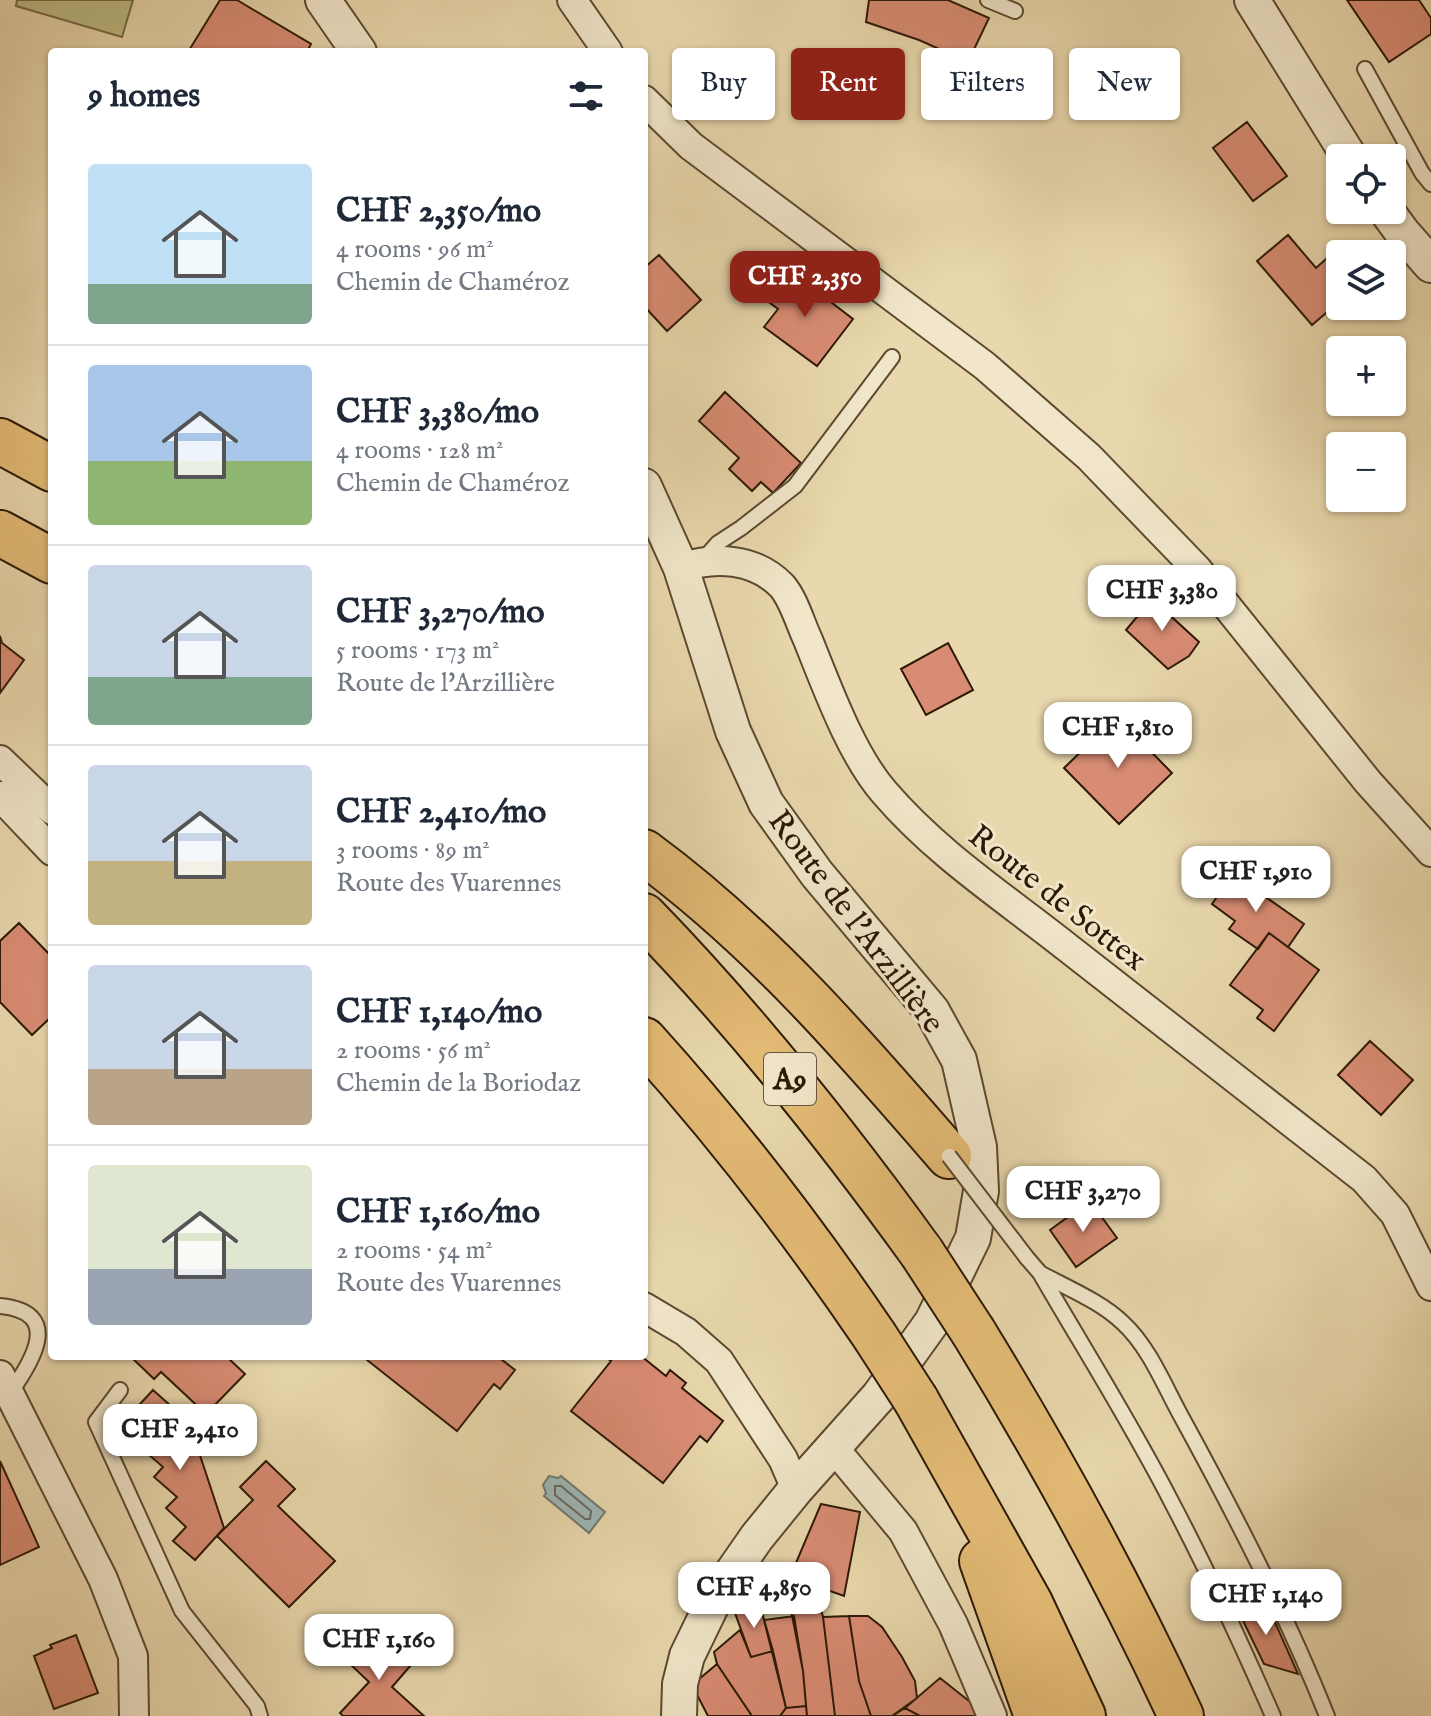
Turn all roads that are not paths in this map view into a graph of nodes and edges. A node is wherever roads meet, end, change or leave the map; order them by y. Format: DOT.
graph roads {
  1 [pos="323,0"];
  2 [pos="572,0"];
  3 [pos="988,0"];
  4 [pos="1252,0"];
  5 [pos="1015,11"];
  6 [pos="356,48"];
  7 [pos="605,48"];
  8 [pos="1365,69"];
  9 [pos="648,104"];
  10 [pos="1341,144"];
  11 [pos="1431,184"];
  12 [pos="1396,224"];
  13 [pos="1431,265"];
  14 [pos="892,357"];
  15 [pos="0,441"];
  16 [pos="48,467"];
  17 [pos="648,492"];
  18 [pos="0,533"];
  19 [pos="48,559"];
  20 [pos="692,564"];
  21 [pos="0,760"];
  22 [pos="0,796"];
  23 [pos="48,806"];
  24 [pos="48,847"];
  25 [pos="1431,852"];
  26 [pos="648,855"];
  27 [pos="648,920"];
  28 [pos="648,1045"];
  29 [pos="949,1156"];
  30 [pos="1040,1273"];
  31 [pos="1431,1286"];
  32 [pos="0,1306"];
  33 [pos="648,1309"];
  34 [pos="5,1384"];
  35 [pos="120,1390"];
  36 [pos="910,1409"];
  37 [pos="833,1447"];
  38 [pos="796,1489"];
  39 [pos="134,1716"];
  40 [pos="260,1716"];
  41 [pos="679,1716"];
  42 [pos="992,1716"];
  43 [pos="1037,1716"];
  44 [pos="1083,1716"];
  45 [pos="1181,1716"];
  46 [pos="1273,1716"];
  47 [pos="1327,1716"];
  1 -- 6 [label="street"];
  2 -- 7 [label="street"];
  3 -- 5 [label="lane"];
  4 -- 10 [label="street"];
  8 -- 11 [label="lane"];
  9 -- 25 [label="street"];
  12 -- 13 [label="street"];
  14 -- 20 [label="lane"];
  15 -- 16 [label="highway"];
  17 -- 20 [label="street, Route de l'Arzillière"];
  18 -- 19 [label="highway"];
  20 -- 31 [label="street, Route de Sottex"];
  20 -- 36 [label="street, Route de l'Arzillière"];
  21 -- 23 [label="street"];
  22 -- 24 [label="street"];
  26 -- 29 [label="highway"];
  27 -- 45 [label="highway, A9, bridge"];
  28 -- 36 [label="highway, bridge"];
  29 -- 30 [label="lane, bridge"];
  30 -- 46 [label="lane"];
  30 -- 47 [label="lane"];
  32 -- 34 [label="lane"];
  33 -- 38 [label="street"];
  34 -- 39 [label="street"];
  35 -- 40 [label="lane"];
  36 -- 37 [label="street, Route de l'Arzillière"];
  36 -- 43 [label="highway"];
  36 -- 44 [label="highway"];
  37 -- 38 [label="street, Route de l'Arzillière"];
  37 -- 42 [label="street"];
  38 -- 41 [label="street, Route de l'Arzillière"];
}
